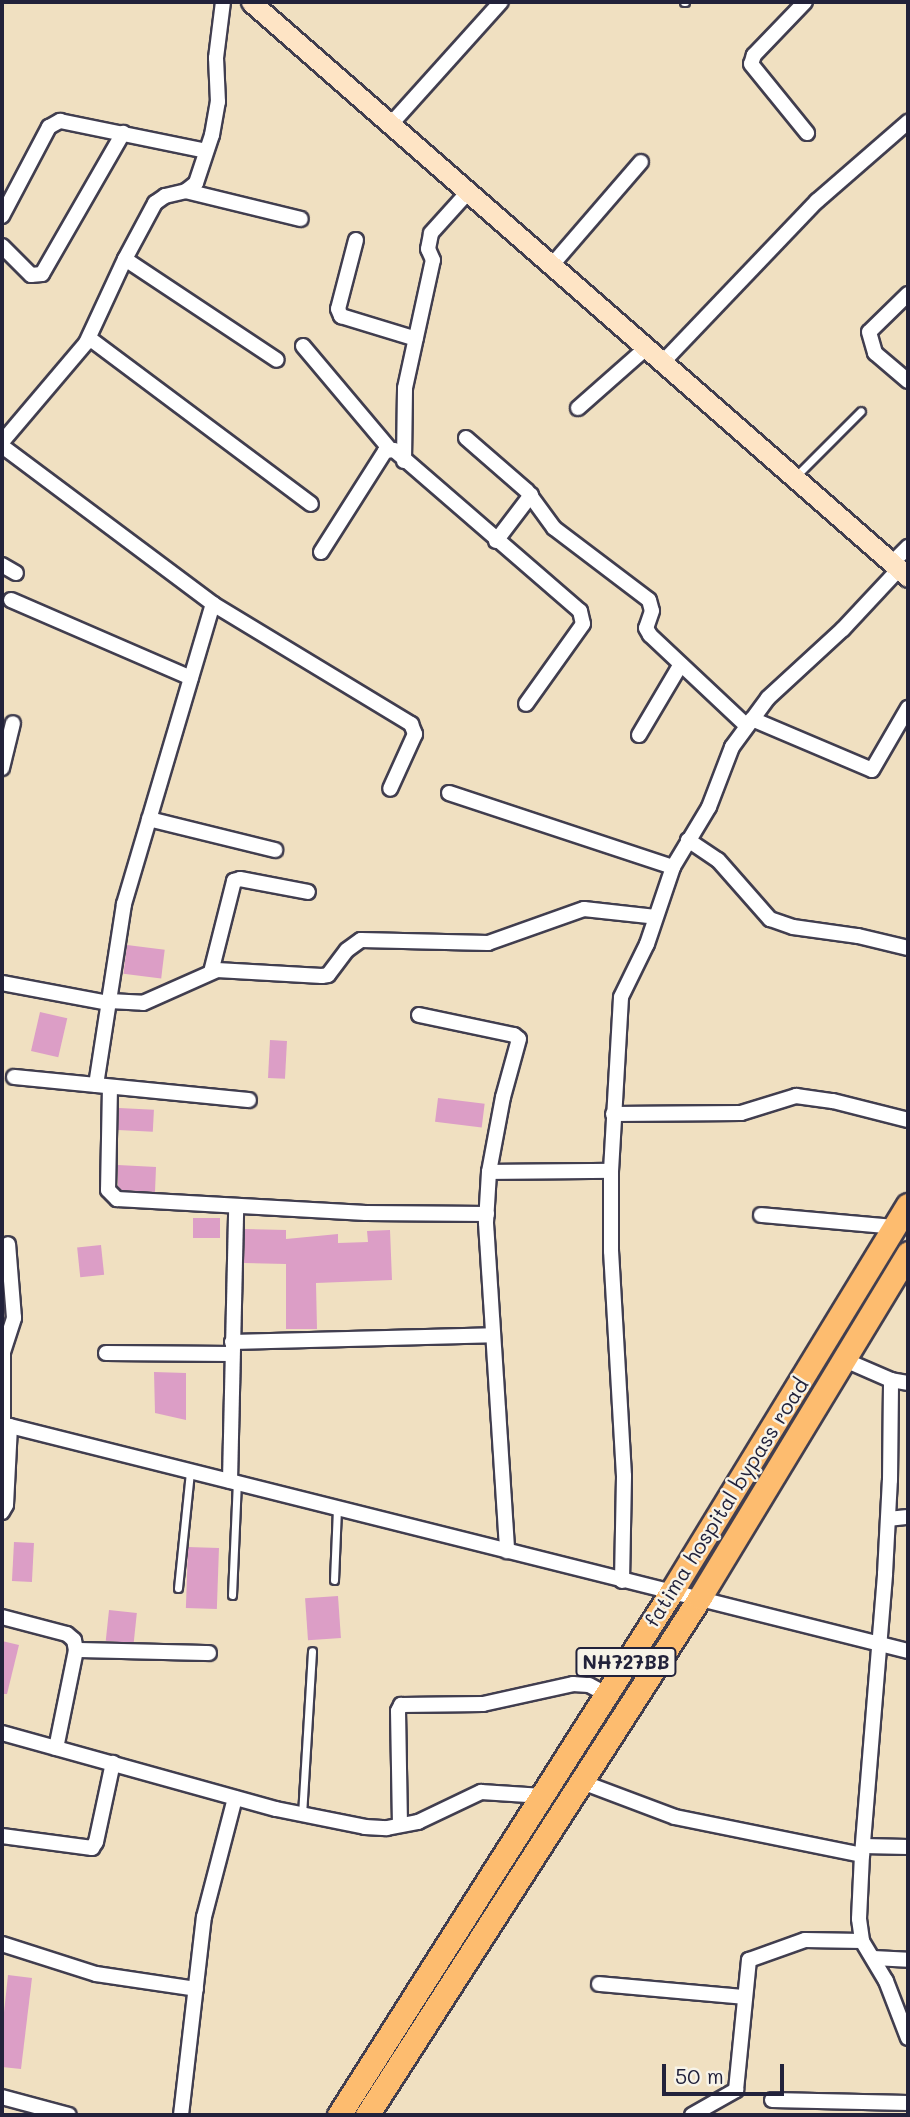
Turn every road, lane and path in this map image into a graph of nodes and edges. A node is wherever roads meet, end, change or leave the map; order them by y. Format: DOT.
graph roads {
  1 [pos="223,2"];
  2 [pos="251,2"];
  3 [pos="501,2"];
  4 [pos="805,2"];
  5 [pos="908,122"];
  6 [pos="391,124"];
  7 [pos="123,133"];
  8 [pos="807,133"];
  9 [pos="206,151"];
  10 [pos="641,162"];
  11 [pos="186,191"];
  12 [pos="468,192"];
  13 [pos="2,216"];
  14 [pos="300,219"];
  15 [pos="356,240"];
  16 [pos="2,246"];
  17 [pos="125,259"];
  18 [pos="552,265"];
  19 [pos="908,294"];
  20 [pos="89,338"];
  21 [pos="416,339"];
  22 [pos="303,346"];
  23 [pos="646,348"];
  24 [pos="277,360"];
  25 [pos="662,363"];
  26 [pos="908,381"];
  27 [pos="578,408"];
  28 [pos="861,411"];
  29 [pos="466,438"];
  30 [pos="2,444"];
  31 [pos="389,448"];
  32 [pos="404,461"];
  33 [pos="794,478"];
  34 [pos="531,495"];
  35 [pos="311,504"];
  36 [pos="496,541"];
  37 [pos="908,547"];
  38 [pos="321,552"];
  39 [pos="2,565"];
  40 [pos="900,570"];
  41 [pos="16,573"];
  42 [pos="11,600"];
  43 [pos="213,604"];
  44 [pos="681,664"];
  45 [pos="191,678"];
  46 [pos="526,704"];
  47 [pos="908,708"];
  48 [pos="749,722"];
  49 [pos="13,723"];
  50 [pos="639,735"];
  51 [pos="2,768"];
  52 [pos="390,789"];
  53 [pos="449,793"];
  54 [pos="149,819"];
  55 [pos="688,840"];
  56 [pos="275,850"];
  57 [pos="673,867"];
  58 [pos="308,892"];
  59 [pos="656,917"];
  60 [pos="908,948"];
  61 [pos="211,972"];
  62 [pos="2,983"];
  63 [pos="109,1002"];
  64 [pos="419,1015"];
  65 [pos="14,1077"];
  66 [pos="103,1086"];
  67 [pos="248,1100"];
  68 [pos="613,1114"];
  69 [pos="908,1120"];
  70 [pos="611,1171"];
  71 [pos="489,1172"];
  72 [pos="908,1205"];
  73 [pos="236,1207"];
  74 [pos="487,1214"];
  75 [pos="761,1215"];
  76 [pos="895,1227"];
  77 [pos="8,1244"];
  78 [pos="906,1262"];
  79 [pos="493,1335"];
  80 [pos="232,1348"];
  81 [pos="106,1353"];
  82 [pos="845,1360"];
  83 [pos="891,1380"];
  84 [pos="908,1382"];
  85 [pos="779,1417"];
  86 [pos="5,1425"];
  87 [pos="802,1431"];
  88 [pos="190,1471"];
  89 [pos="234,1482"];
  90 [pos="337,1508"];
  91 [pos="2,1513"];
  92 [pos="908,1517"];
  93 [pos="888,1519"];
  94 [pos="507,1551"];
  95 [pos="334,1580"];
  96 [pos="622,1581"];
  97 [pos="178,1588"];
  98 [pos="672,1591"];
  99 [pos="232,1595"];
  100 [pos="700,1597"];
  101 [pos="2,1617"];
  102 [pos="881,1644"];
  103 [pos="76,1650"];
  104 [pos="312,1651"];
  105 [pos="908,1651"];
  106 [pos="209,1653"];
  107 [pos="606,1694"];
  108 [pos="2,1734"];
  109 [pos="56,1748"];
  110 [pos="113,1763"];
  111 [pos="582,1782"];
  112 [pos="543,1796"];
  113 [pos="235,1798"];
  114 [pos="302,1815"];
  115 [pos="400,1825"];
  116 [pos="2,1836"];
  117 [pos="908,1847"];
  118 [pos="862,1850"];
  119 [pos="862,1941"];
  120 [pos="2,1944"];
  121 [pos="873,1958"];
  122 [pos="908,1960"];
  123 [pos="599,1984"];
  124 [pos="196,1989"];
  125 [pos="744,1997"];
  126 [pos="908,2038"];
  127 [pos="2,2097"];
  128 [pos="772,2099"];
  129 [pos="908,2103"];
  130 [pos="69,2115"];
  131 [pos="181,2115"];
  132 [pos="339,2115"];
  133 [pos="367,2115"];
  134 [pos="692,2115"];
  1 -- 9 [label="street"];
  2 -- 6 [label="main road"];
  3 -- 6 [label="street"];
  4 -- 8 [label="street"];
  5 -- 25 [label="street"];
  6 -- 12 [label="main road"];
  7 -- 9 [label="street"];
  7 -- 13 [label="street"];
  7 -- 16 [label="street"];
  9 -- 11 [label="street"];
  10 -- 18 [label="street"];
  11 -- 14 [label="street"];
  11 -- 17 [label="street"];
  12 -- 18 [label="main road"];
  12 -- 21 [label="street"];
  15 -- 21 [label="street"];
  17 -- 20 [label="street"];
  17 -- 24 [label="street"];
  18 -- 23 [label="main road"];
  19 -- 26 [label="street"];
  20 -- 30 [label="street"];
  20 -- 35 [label="street"];
  21 -- 32 [label="street"];
  22 -- 31 [label="street"];
  23 -- 25 [label="main road"];
  23 -- 27 [label="street"];
  25 -- 33 [label="main road"];
  28 -- 33 [label="lane"];
  29 -- 34 [label="street"];
  30 -- 43 [label="street"];
  31 -- 32 [label="street"];
  31 -- 38 [label="street"];
  32 -- 36 [label="street"];
  33 -- 40 [label="main road"];
  34 -- 36 [label="street"];
  34 -- 44 [label="street"];
  36 -- 46 [label="street"];
  37 -- 40 [label="street"];
  39 -- 41 [label="street"];
  40 -- 48 [label="street"];
  42 -- 45 [label="street"];
  43 -- 45 [label="street"];
  43 -- 52 [label="street"];
  44 -- 48 [label="street"];
  44 -- 50 [label="street"];
  45 -- 54 [label="street"];
  47 -- 48 [label="street"];
  48 -- 55 [label="street"];
  49 -- 51 [label="street"];
  53 -- 57 [label="street"];
  54 -- 56 [label="street"];
  54 -- 63 [label="street"];
  55 -- 57 [label="street"];
  55 -- 60 [label="street"];
  57 -- 59 [label="street"];
  58 -- 61 [label="street"];
  59 -- 61 [label="street"];
  59 -- 68 [label="street"];
  61 -- 63 [label="street"];
  62 -- 63 [label="street"];
  63 -- 66 [label="street"];
  64 -- 71 [label="street"];
  65 -- 66 [label="street"];
  66 -- 67 [label="street"];
  66 -- 73 [label="street"];
  68 -- 69 [label="street"];
  68 -- 70 [label="street"];
  70 -- 71 [label="street"];
  70 -- 96 [label="street"];
  71 -- 74 [label="street"];
  72 -- 76 [label="highway, fatima hospital bypass road / NH727BB"];
  73 -- 74 [label="street"];
  73 -- 80 [label="street"];
  74 -- 79 [label="street"];
  75 -- 76 [label="street"];
  76 -- 85 [label="highway, fatima hospital bypass road / NH727BB"];
  77 -- 86 [label="street"];
  78 -- 82 [label="highway, fatima hospital bypass road / NH727BB"];
  79 -- 80 [label="street"];
  79 -- 94 [label="street"];
  80 -- 81 [label="street"];
  80 -- 89 [label="street"];
  82 -- 83 [label="street"];
  82 -- 87 [label="highway, fatima hospital bypass road / NH727BB"];
  83 -- 84 [label="street"];
  83 -- 93 [label="street"];
  85 -- 87 [label="highway"];
  85 -- 98 [label="highway, fatima hospital bypass road / NH727BB"];
  86 -- 88 [label="street"];
  86 -- 91 [label="street"];
  87 -- 100 [label="highway, fatima hospital bypass road / NH727BB"];
  88 -- 89 [label="street"];
  88 -- 97 [label="lane"];
  89 -- 90 [label="street"];
  89 -- 99 [label="lane"];
  90 -- 94 [label="street"];
  90 -- 95 [label="lane"];
  92 -- 93 [label="street"];
  93 -- 102 [label="street"];
  94 -- 96 [label="street"];
  96 -- 98 [label="street"];
  98 -- 100 [label="street"];
  98 -- 107 [label="highway, fatima hospital bypass road / NH727BB"];
  100 -- 102 [label="street"];
  100 -- 111 [label="highway, fatima hospital bypass road / NH727BB"];
  101 -- 103 [label="street"];
  102 -- 105 [label="street"];
  102 -- 118 [label="street"];
  103 -- 106 [label="street"];
  103 -- 109 [label="street"];
  104 -- 114 [label="lane"];
  107 -- 112 [label="highway, fatima hospital bypass road / NH727BB"];
  107 -- 115 [label="street"];
  108 -- 109 [label="street"];
  109 -- 110 [label="street"];
  110 -- 113 [label="street"];
  110 -- 116 [label="street"];
  111 -- 118 [label="street"];
  111 -- 133 [label="highway, fatima hospital bypass road / NH727BB"];
  112 -- 115 [label="street"];
  112 -- 132 [label="highway, fatima hospital bypass road / NH727BB"];
  113 -- 114 [label="street"];
  113 -- 124 [label="street"];
  114 -- 115 [label="street"];
  117 -- 118 [label="street"];
  118 -- 119 [label="street"];
  119 -- 121 [label="street"];
  119 -- 125 [label="street"];
  120 -- 124 [label="street"];
  121 -- 122 [label="street"];
  121 -- 126 [label="street"];
  123 -- 125 [label="street"];
  124 -- 131 [label="street"];
  125 -- 134 [label="street"];
  127 -- 130 [label="street"];
  128 -- 129 [label="street"];
}
